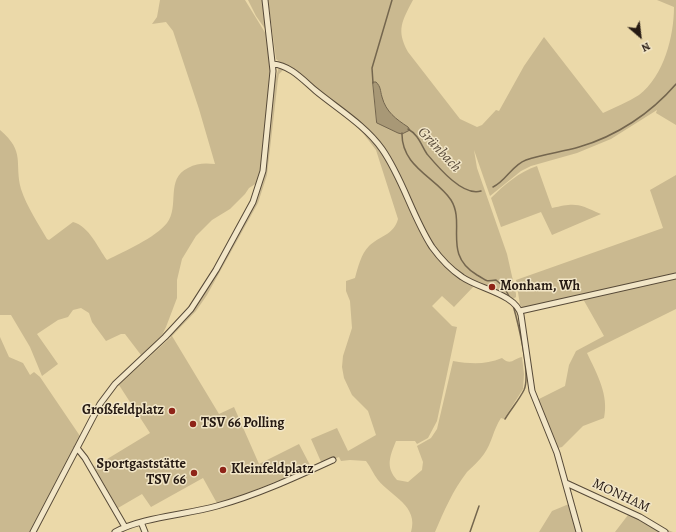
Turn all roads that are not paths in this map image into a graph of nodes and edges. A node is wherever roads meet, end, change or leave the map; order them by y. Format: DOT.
graph roads {
  1 [pos="265,0"];
  2 [pos="273,64"];
  3 [pos="676,276"];
  4 [pos="520,311"];
  5 [pos="77,448"];
  6 [pos="333,460"];
  7 [pos="566,484"];
  8 [pos="141,522"];
  9 [pos="125,527"];
  10 [pos="33,532"];
  11 [pos="114,532"];
  12 [pos="145,532"];
  13 [pos="579,532"];
  14 [pos="665,532"];
  1 -- 2 [label="street"];
  2 -- 4 [label="street"];
  2 -- 5 [label="street"];
  3 -- 4 [label="street"];
  4 -- 7 [label="street"];
  5 -- 9 [label="street"];
  5 -- 10 [label="street"];
  6 -- 8 [label="street"];
  7 -- 13 [label="street"];
  7 -- 14 [label="street, MONHAM"];
  8 -- 9 [label="street"];
  8 -- 12 [label="street"];
  9 -- 11 [label="street"];
}
